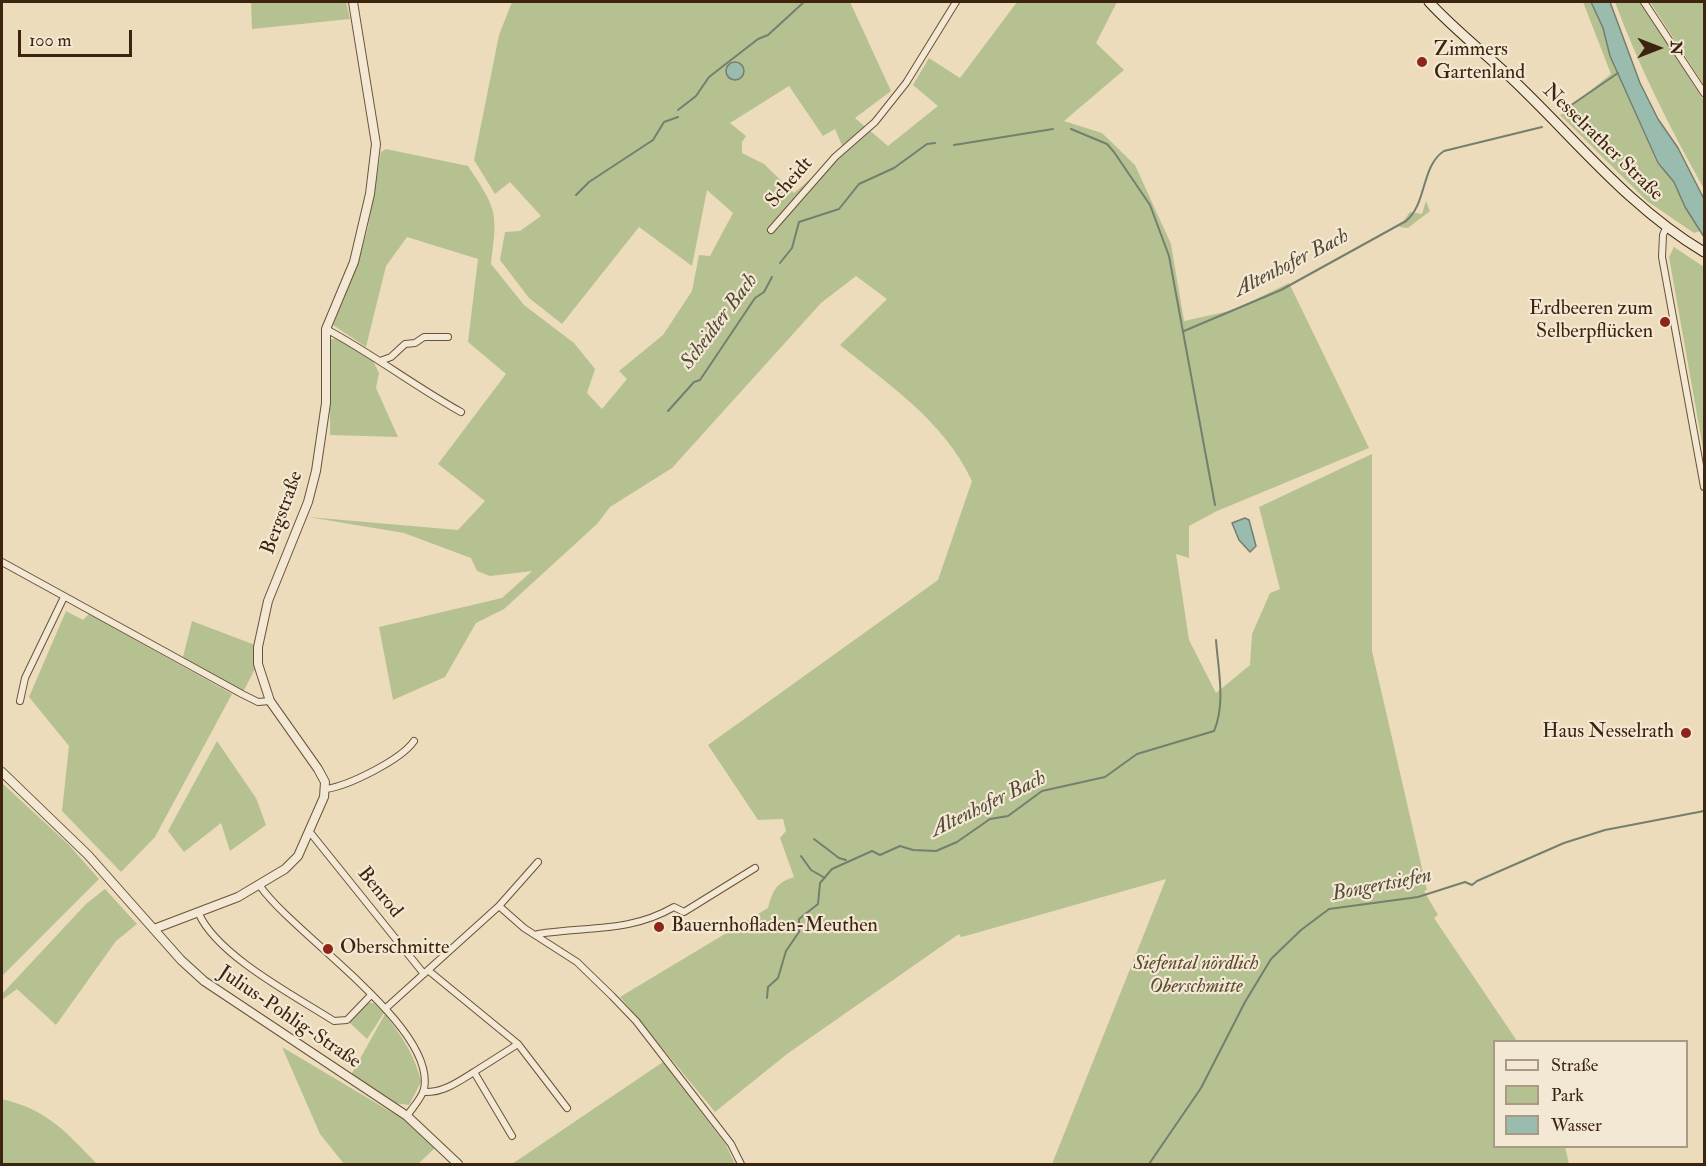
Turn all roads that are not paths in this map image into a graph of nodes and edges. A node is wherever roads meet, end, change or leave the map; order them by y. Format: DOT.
graph roads {
  1 [pos="353,2"];
  2 [pos="956,2"];
  3 [pos="1429,2"];
  4 [pos="1644,2"];
  5 [pos="1704,93"];
  6 [pos="771,230"];
  7 [pos="1664,231"];
  8 [pos="1704,252"];
  9 [pos="326,329"];
  10 [pos="448,337"];
  11 [pos="380,360"];
  12 [pos="461,412"];
  13 [pos="1704,487"];
  14 [pos="2,562"];
  15 [pos="64,597"];
  16 [pos="20,701"];
  17 [pos="270,701"];
  18 [pos="414,741"];
  19 [pos="2,772"];
  20 [pos="326,789"];
  21 [pos="309,831"];
  22 [pos="538,862"];
  23 [pos="755,868"];
  24 [pos="260,886"];
  25 [pos="499,906"];
  26 [pos="199,914"];
  27 [pos="154,929"];
  28 [pos="538,934"];
  29 [pos="427,972"];
  30 [pos="371,995"];
  31 [pos="386,1008"];
  32 [pos="518,1044"];
  33 [pos="474,1072"];
  34 [pos="423,1092"];
  35 [pos="567,1108"];
  36 [pos="406,1116"];
  37 [pos="512,1136"];
  38 [pos="458,1164"];
  39 [pos="741,1164"];
  1 -- 9 [label="street, Bergstraße"];
  2 -- 6 [label="street, Scheidt"];
  3 -- 7 [label="main road, Nesselrather Straße"];
  4 -- 5 [label="street"];
  7 -- 8 [label="main road, Nesselrather Straße"];
  7 -- 13 [label="street"];
  9 -- 11 [label="street"];
  9 -- 17 [label="street, Bergstraße"];
  10 -- 11 [label="street"];
  11 -- 12 [label="street"];
  14 -- 15 [label="street"];
  15 -- 16 [label="street"];
  15 -- 17 [label="street"];
  17 -- 20 [label="street, Bergstraße"];
  18 -- 20 [label="street"];
  19 -- 27 [label="street, Julius-Pohlig-Straße"];
  20 -- 21 [label="street"];
  21 -- 24 [label="street"];
  21 -- 29 [label="street, Benrod"];
  22 -- 25 [label="street"];
  23 -- 28 [label="street"];
  24 -- 26 [label="street"];
  24 -- 30 [label="street"];
  25 -- 28 [label="street"];
  25 -- 29 [label="street"];
  26 -- 27 [label="street"];
  26 -- 30 [label="street"];
  27 -- 36 [label="street, Julius-Pohlig-Straße"];
  28 -- 39 [label="street"];
  29 -- 31 [label="street"];
  29 -- 32 [label="street"];
  30 -- 31 [label="street"];
  31 -- 34 [label="street"];
  32 -- 33 [label="street"];
  32 -- 35 [label="street"];
  33 -- 34 [label="street"];
  33 -- 37 [label="street"];
  34 -- 36 [label="street"];
  36 -- 38 [label="street, Julius-Pohlig-Straße"];
}
